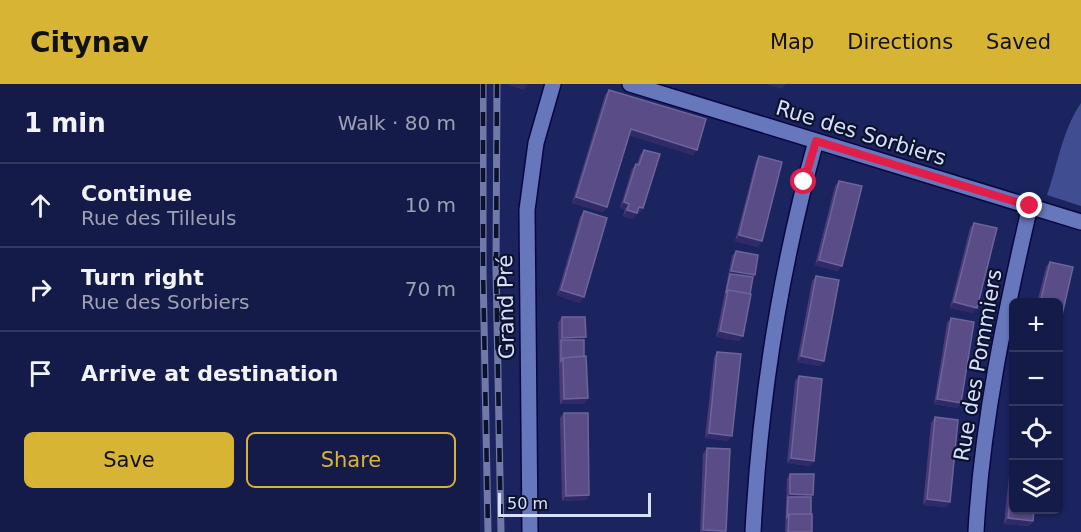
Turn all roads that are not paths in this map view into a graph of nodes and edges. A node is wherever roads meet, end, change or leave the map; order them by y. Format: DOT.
graph roads {
  1 [pos="553,84"];
  2 [pos="630,84"];
  3 [pos="816,141"];
  4 [pos="1030,206"];
  5 [pos="1081,222"];
  6 [pos="530,532"];
  7 [pos="753,532"];
  8 [pos="976,532"];
  1 -- 6 [label="street, Grand Pré"];
  2 -- 3 [label="street, Rue des Sorbiers"];
  3 -- 4 [label="street, Rue des Sorbiers"];
  3 -- 7 [label="street"];
  4 -- 5 [label="street, Rue des Sorbiers"];
  4 -- 8 [label="street, Rue des Pommiers"];
}
